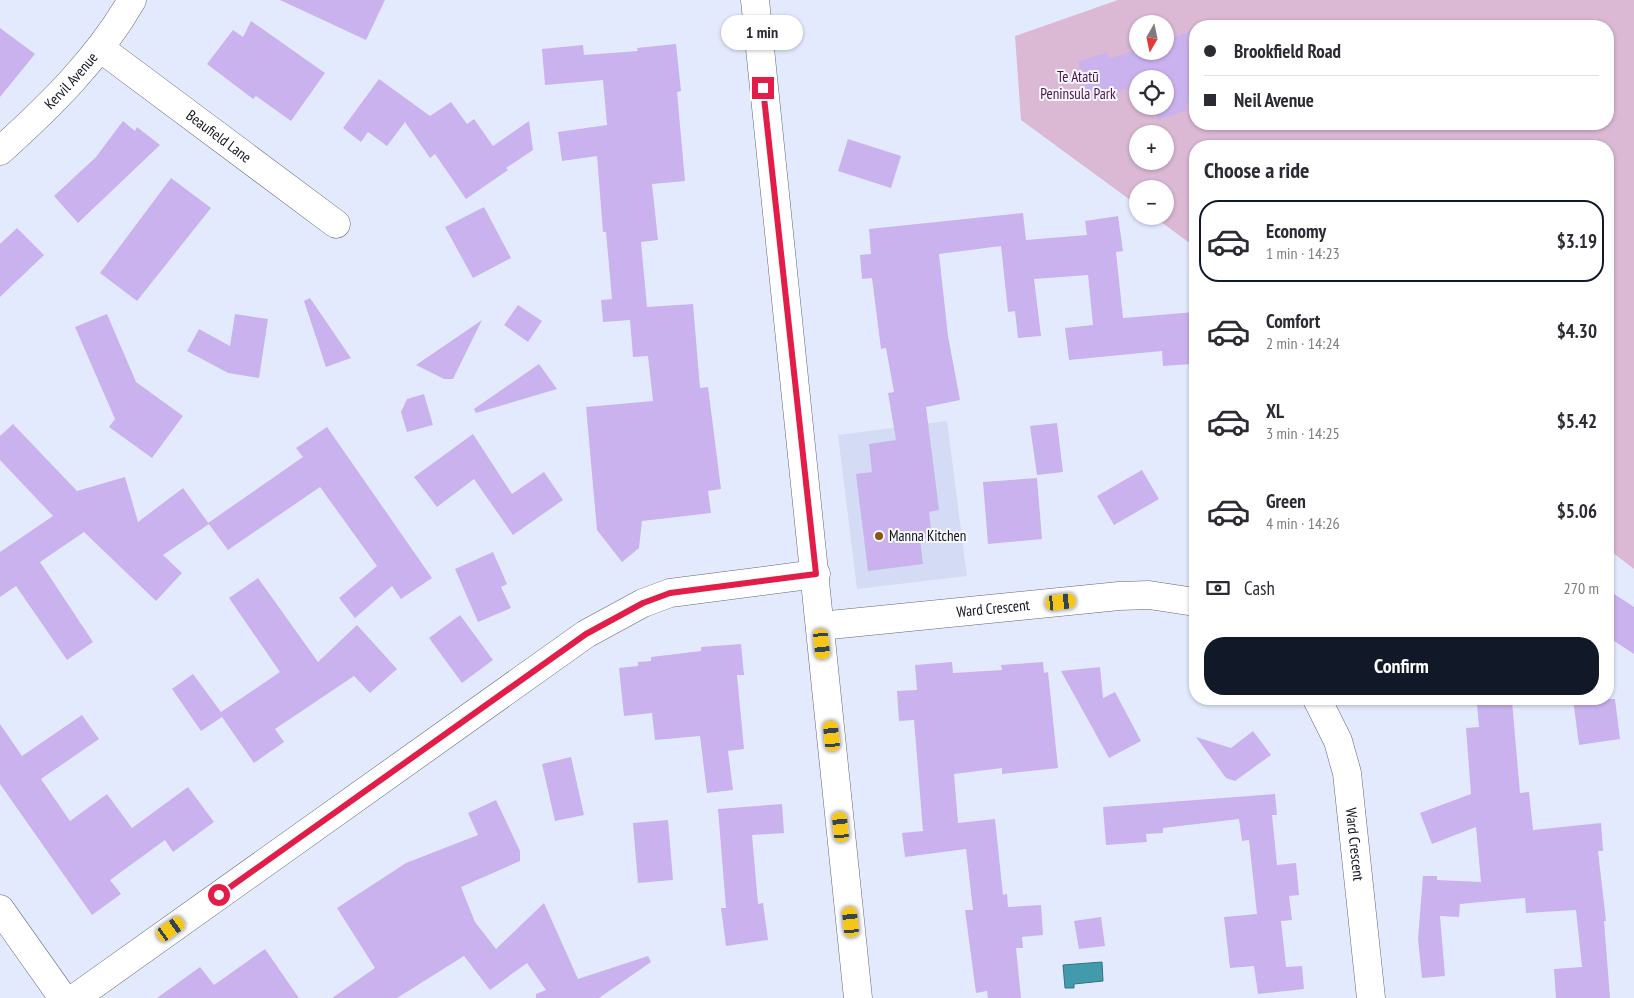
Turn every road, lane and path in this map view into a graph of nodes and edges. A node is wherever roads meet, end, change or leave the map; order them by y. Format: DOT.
graph roads {
  1 [pos="132,0"];
  2 [pos="754,0"];
  3 [pos="100,48"];
  4 [pos="0,151"];
  5 [pos="336,224"];
  6 [pos="816,574"];
  7 [pos="1189,601"];
  8 [pos="820,626"];
  9 [pos="1320,705"];
  10 [pos="0,908"];
  11 [pos="63,998"];
  12 [pos="75,998"];
  13 [pos="858,998"];
  14 [pos="1371,998"];
  1 -- 3 [label="street, Kervil Avenue"];
  2 -- 6 [label="street"];
  3 -- 4 [label="street, Kervil Avenue"];
  3 -- 5 [label="street, Beaufield Lane"];
  6 -- 8 [label="street"];
  6 -- 12 [label="street"];
  7 -- 8 [label="street, Ward Crescent"];
  8 -- 13 [label="street"];
  9 -- 14 [label="street, Ward Crescent"];
  10 -- 11 [label="street"];
}
